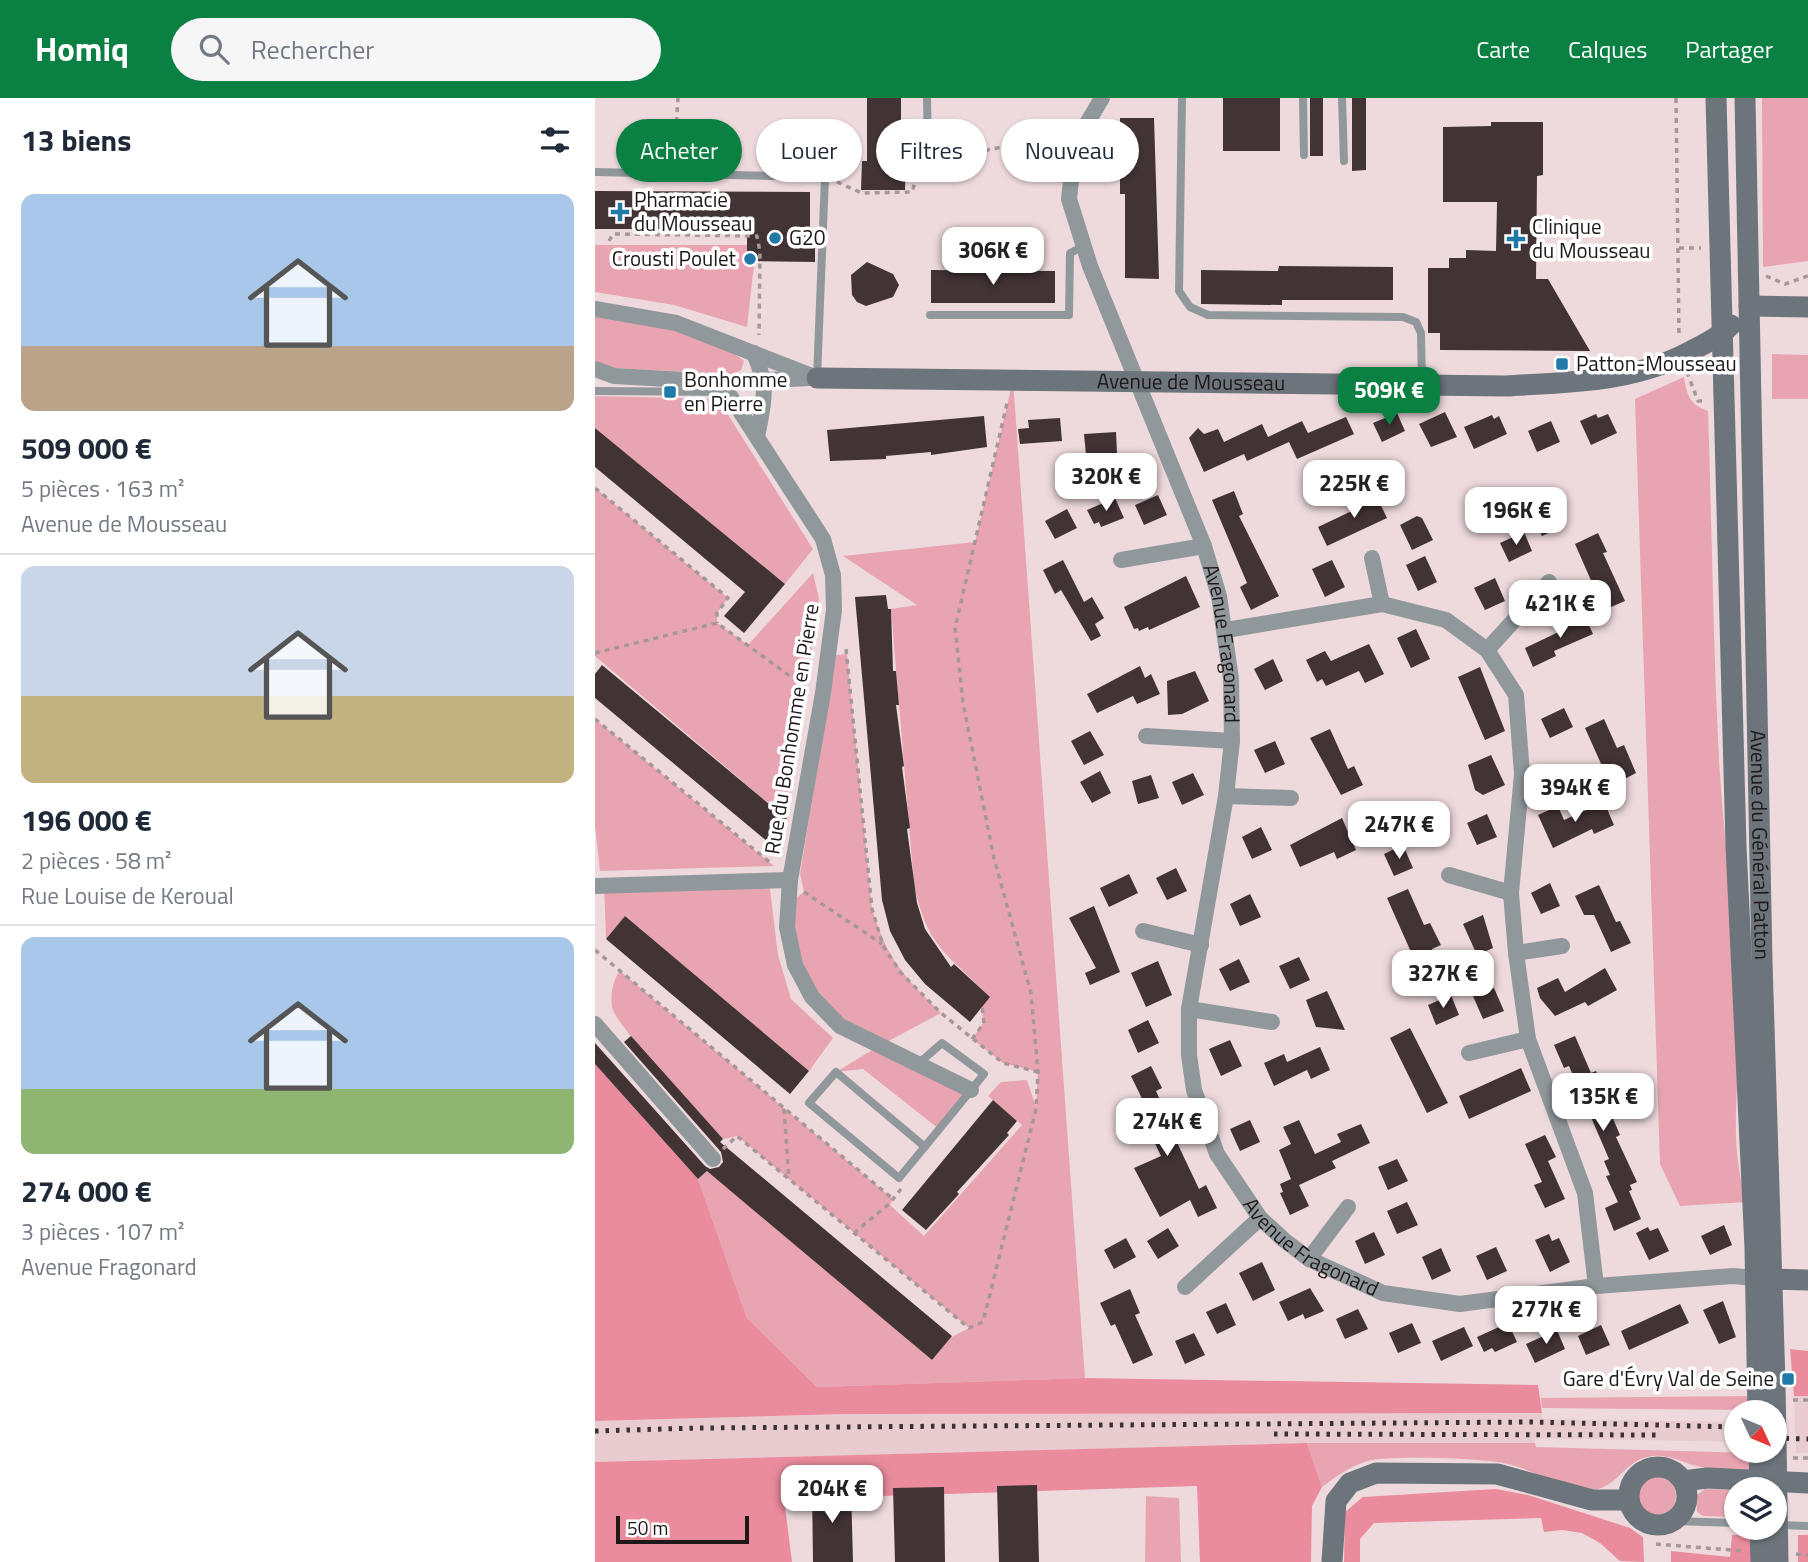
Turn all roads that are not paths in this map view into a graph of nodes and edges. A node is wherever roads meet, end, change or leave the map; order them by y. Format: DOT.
graph roads {
  1 [pos="927,98"];
  2 [pos="1102,98"];
  3 [pos="1182,98"];
  4 [pos="1303,98"];
  5 [pos="1342,98"];
  6 [pos="1716,98"];
  7 [pos="1745,98"];
  8 [pos="927,119"];
  9 [pos="1304,155"];
  10 [pos="1344,161"];
  11 [pos="595,172"];
  12 [pos="1084,246"];
  13 [pos="1721,286"];
  14 [pos="1749,306"];
  15 [pos="1808,307"];
  16 [pos="595,309"];
  17 [pos="930,315"];
  18 [pos="1723,334"];
  19 [pos="754,353"];
  20 [pos="1750,353"];
  21 [pos="595,369"];
  22 [pos="817,378"];
  23 [pos="1137,381"];
  24 [pos="764,382"];
  25 [pos="1422,384"];
  26 [pos="725,387"];
  27 [pos="595,391"];
  28 [pos="757,437"];
  29 [pos="1204,546"];
  30 [pos="1372,558"];
  31 [pos="1121,560"];
  32 [pos="1549,582"];
  33 [pos="1382,604"];
  34 [pos="1226,630"];
  35 [pos="1487,650"];
  36 [pos="1146,736"];
  37 [pos="1232,741"];
  38 [pos="1573,772"];
  39 [pos="1522,774"];
  40 [pos="1226,796"];
  41 [pos="1291,798"];
  42 [pos="791,874"];
  43 [pos="1449,874"];
  44 [pos="595,886"];
  45 [pos="1511,893"];
  46 [pos="1143,931"];
  47 [pos="1201,945"];
  48 [pos="1562,946"];
  49 [pos="1515,953"];
  50 [pos="1189,1009"];
  51 [pos="1272,1022"];
  52 [pos="595,1024"];
  53 [pos="1528,1039"];
  54 [pos="1469,1053"];
  55 [pos="918,1064"];
  56 [pos="971,1090"];
  57 [pos="925,1147"];
  58 [pos="713,1159"];
  59 [pos="1348,1207"];
  60 [pos="1260,1218"];
  61 [pos="1309,1259"];
  62 [pos="1764,1278"];
  63 [pos="1808,1280"];
  64 [pos="1596,1286"];
  65 [pos="1185,1287"];
  66 [pos="1773,1390"];
  67 [pos="1766,1400"];
  68 [pos="1683,1481"];
  69 [pos="1808,1483"];
  70 [pos="1629,1500"];
  71 [pos="1673,1521"];
  72 [pos="1724,1523"];
  73 [pos="1787,1525"];
  74 [pos="1808,1525"];
  75 [pos="1786,1558"];
  76 [pos="1332,1562"];
  1 -- 8 [label="lane"];
  2 -- 12 [label="street, Avenue Fragonard"];
  3 -- 25 [label="lane"];
  4 -- 9 [label="lane"];
  5 -- 10 [label="lane"];
  6 -- 13 [label="main road, Avenue du Général Patton"];
  7 -- 14 [label="main road, Avenue du Général Patton"];
  11 -- 22 [label="lane"];
  12 -- 17 [label="lane"];
  12 -- 23 [label="street, Avenue Fragonard"];
  13 -- 14 [label="main road"];
  13 -- 18 [label="main road, Avenue du Général Patton"];
  14 -- 15 [label="main road"];
  14 -- 18 [label="main road, Avenue de Mousseau"];
  14 -- 20 [label="main road, Avenue du Général Patton"];
  16 -- 19 [label="street, Avenue de Mousseau"];
  18 -- 20 [label="main road"];
  18 -- 25 [label="main road, Avenue de Mousseau"];
  18 -- 62 [label="main road, Avenue du Général Patton"];
  19 -- 22 [label="street, Avenue de Mousseau"];
  19 -- 24 [label="street"];
  20 -- 62 [label="main road, Avenue du Général Patton"];
  21 -- 26 [label="street, Avenue de Mousseau"];
  22 -- 23 [label="main road, Avenue de Mousseau"];
  22 -- 24 [label="street, Avenue de Mousseau"];
  23 -- 25 [label="main road, Avenue de Mousseau"];
  23 -- 29 [label="street, Avenue Fragonard"];
  24 -- 26 [label="street, Avenue de Mousseau"];
  24 -- 28 [label="street"];
  26 -- 27 [label="lane"];
  26 -- 28 [label="street, Rue du Bonhomme en Pierre"];
  28 -- 42 [label="street, Rue du Bonhomme en Pierre"];
  29 -- 31 [label="street, Avenue Fragonard"];
  29 -- 34 [label="street, Avenue Fragonard"];
  30 -- 33 [label="street"];
  32 -- 35 [label="street"];
  33 -- 34 [label="street"];
  33 -- 35 [label="street"];
  34 -- 37 [label="street, Avenue Fragonard"];
  35 -- 39 [label="street"];
  36 -- 37 [label="street, Avenue Fragonard"];
  37 -- 40 [label="street, Avenue Fragonard"];
  38 -- 39 [label="street"];
  39 -- 45 [label="street"];
  40 -- 41 [label="street"];
  40 -- 47 [label="street, Avenue Fragonard"];
  42 -- 44 [label="street, Rue du Bonhomme en Pierre"];
  42 -- 55 [label="street, Rue du Bonhomme en Pierre"];
  43 -- 45 [label="street"];
  45 -- 49 [label="street"];
  46 -- 47 [label="street"];
  47 -- 50 [label="street, Avenue Fragonard"];
  48 -- 49 [label="street"];
  49 -- 53 [label="street"];
  50 -- 51 [label="street"];
  50 -- 60 [label="street, Avenue Fragonard"];
  52 -- 58 [label="street"];
  53 -- 54 [label="street"];
  53 -- 64 [label="street"];
  55 -- 56 [label="street, Rue du Bonhomme en Pierre"];
  55 -- 56 [label="lane"];
  56 -- 57 [label="lane"];
  57 -- 57 [label="lane"];
  59 -- 61 [label="street"];
  60 -- 61 [label="street, Avenue Fragonard"];
  60 -- 65 [label="street"];
  61 -- 64 [label="street, Avenue Fragonard"];
  62 -- 63 [label="main road, Avenue Fragonard"];
  62 -- 64 [label="street, Avenue Fragonard"];
  62 -- 66 [label="main road, Avenue du Général Patton"];
  66 -- 67 [label="main road"];
  66 -- 75 [label="main road, bridge"];
  68 -- 69 [label="main road"];
  68 -- 70 [label="main road"];
  68 -- 71 [label="main road"];
  70 -- 71 [label="main road"];
  70 -- 76 [label="main road"];
  71 -- 72 [label="lane"];
  73 -- 74 [label="lane"];
}
